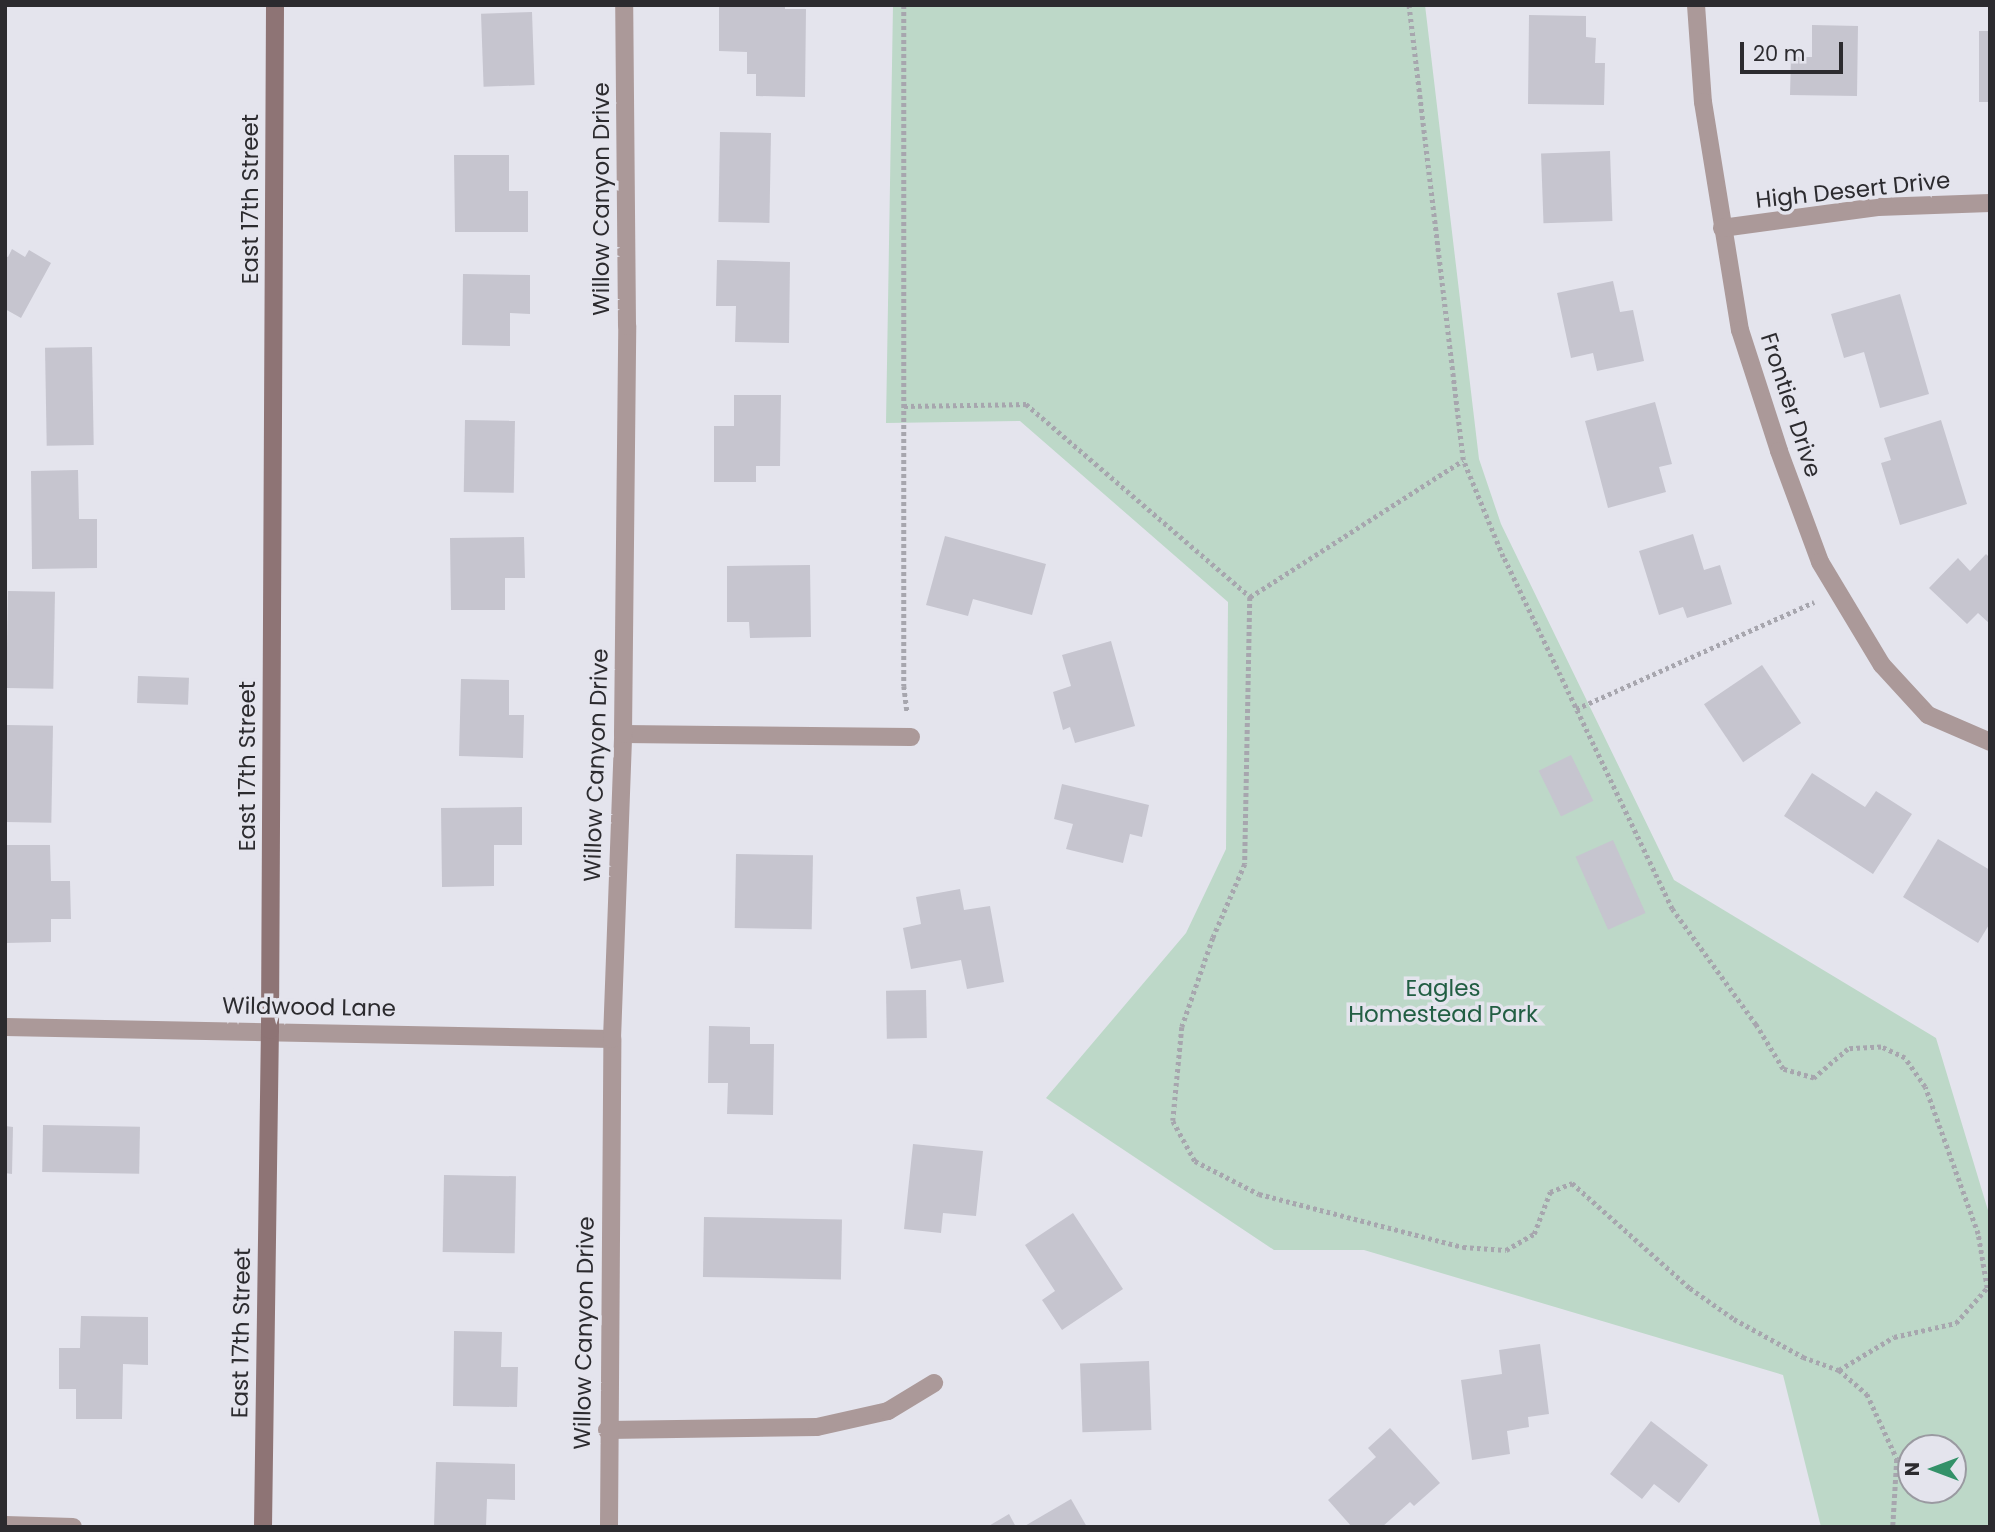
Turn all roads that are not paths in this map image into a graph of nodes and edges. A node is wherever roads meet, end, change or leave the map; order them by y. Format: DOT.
graph roads {
  1 [pos="275,5"];
  2 [pos="624,5"];
  3 [pos="1696,5"];
  4 [pos="1990,204"];
  5 [pos="1722,228"];
  6 [pos="623,734"];
  7 [pos="911,737"];
  8 [pos="1990,743"];
  9 [pos="5,1027"];
  10 [pos="270,1030"];
  11 [pos="612,1039"];
  12 [pos="934,1383"];
  13 [pos="607,1430"];
  14 [pos="5,1525"];
  15 [pos="73,1527"];
  16 [pos="263,1527"];
  17 [pos="609,1527"];
  1 -- 10 [label="main road, East 17th Street"];
  2 -- 6 [label="street, Willow Canyon Drive"];
  3 -- 5 [label="street, Frontier Drive"];
  4 -- 5 [label="street, High Desert Drive"];
  5 -- 8 [label="street, Frontier Drive"];
  6 -- 7 [label="street"];
  6 -- 11 [label="street, Willow Canyon Drive"];
  9 -- 10 [label="street, Wildwood Lane"];
  10 -- 11 [label="street, Wildwood Lane"];
  10 -- 16 [label="main road, East 17th Street"];
  11 -- 13 [label="street, Willow Canyon Drive"];
  12 -- 13 [label="street"];
  13 -- 17 [label="street, Willow Canyon Drive"];
  14 -- 15 [label="street"];
}
